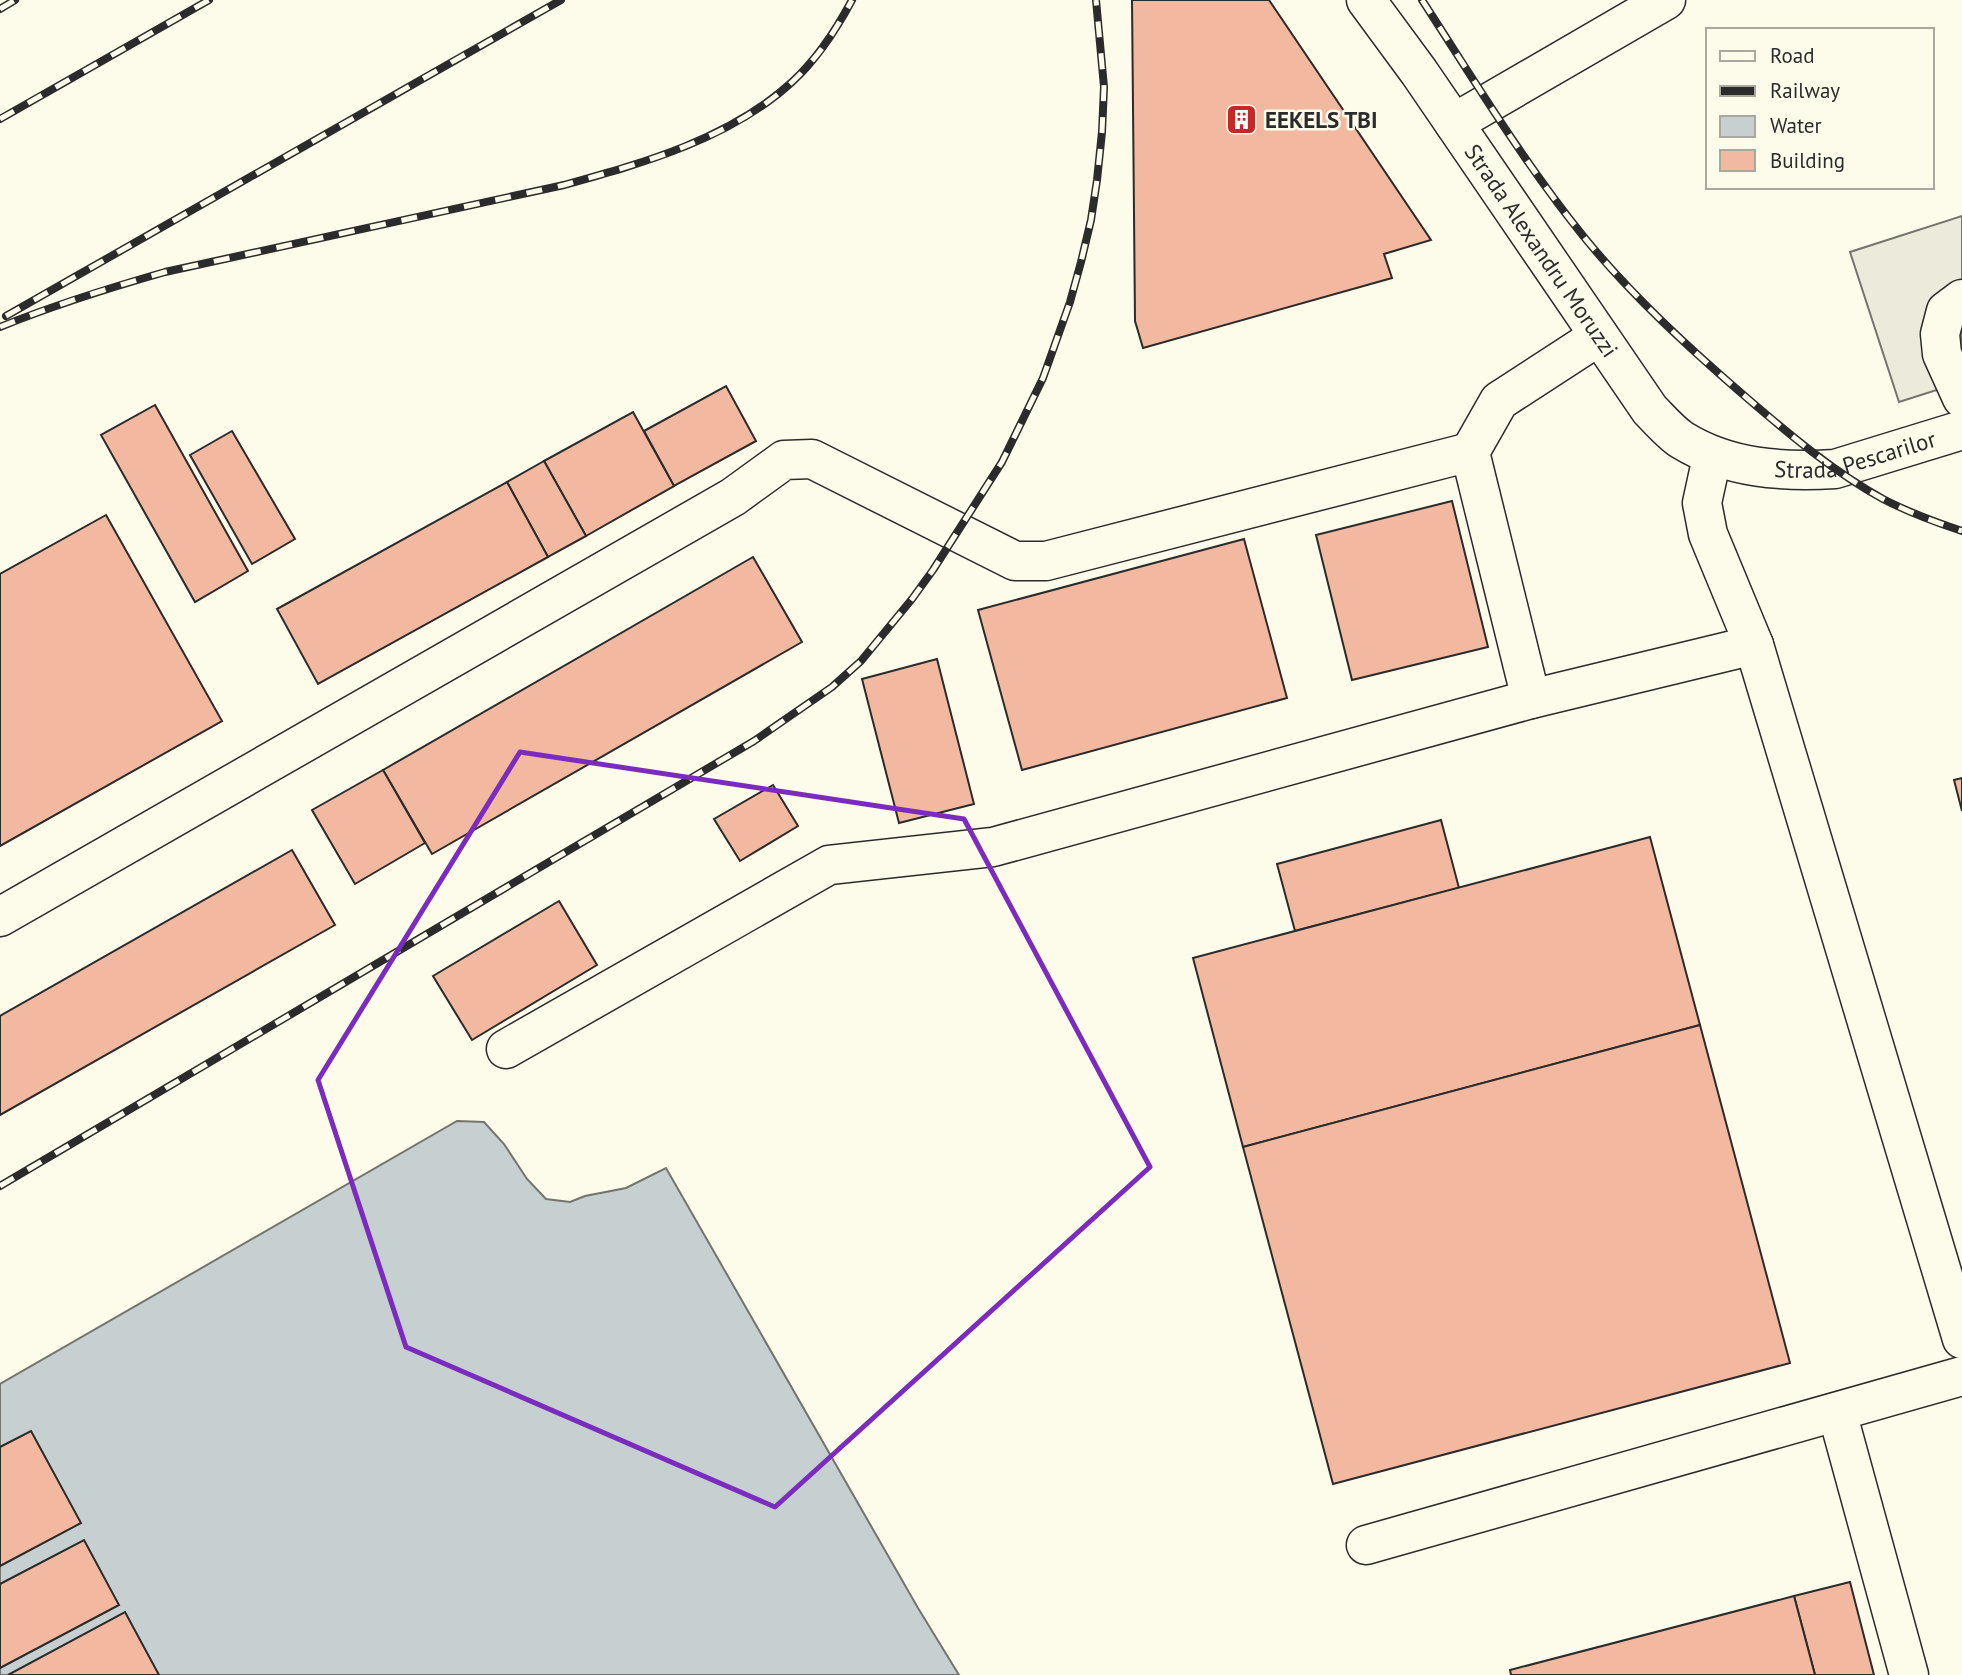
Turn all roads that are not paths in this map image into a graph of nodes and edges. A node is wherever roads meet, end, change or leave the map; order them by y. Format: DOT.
graph roads {
  1 [pos="1366,0"];
  2 [pos="1666,0"];
  3 [pos="1454,123"];
  4 [pos="1962,299"];
  5 [pos="1599,336"];
  6 [pos="1962,398"];
  7 [pos="1962,430"];
  8 [pos="1470,452"];
  9 [pos="1729,461"];
  10 [pos="1754,645"];
  11 [pos="1531,699"];
  12 [pos="0,917"];
  13 [pos="506,1049"];
  14 [pos="1962,1339"];
  15 [pos="1962,1376"];
  16 [pos="1837,1412"];
  17 [pos="1366,1545"];
  18 [pos="1909,1675"];
  1 -- 3 [label="street, Strada Alexandru Moruzzi"];
  2 -- 3 [label="street"];
  3 -- 5 [label="street, Strada Alexandru Moruzzi"];
  4 -- 6 [label="street"];
  5 -- 8 [label="street"];
  5 -- 9 [label="street, Strada Alexandru Moruzzi"];
  7 -- 9 [label="street, Strada Pescarilor"];
  8 -- 11 [label="street"];
  8 -- 12 [label="street"];
  9 -- 10 [label="street"];
  10 -- 11 [label="street"];
  10 -- 14 [label="street"];
  11 -- 13 [label="street"];
  15 -- 16 [label="street"];
  16 -- 17 [label="street"];
  16 -- 18 [label="street"];
}
